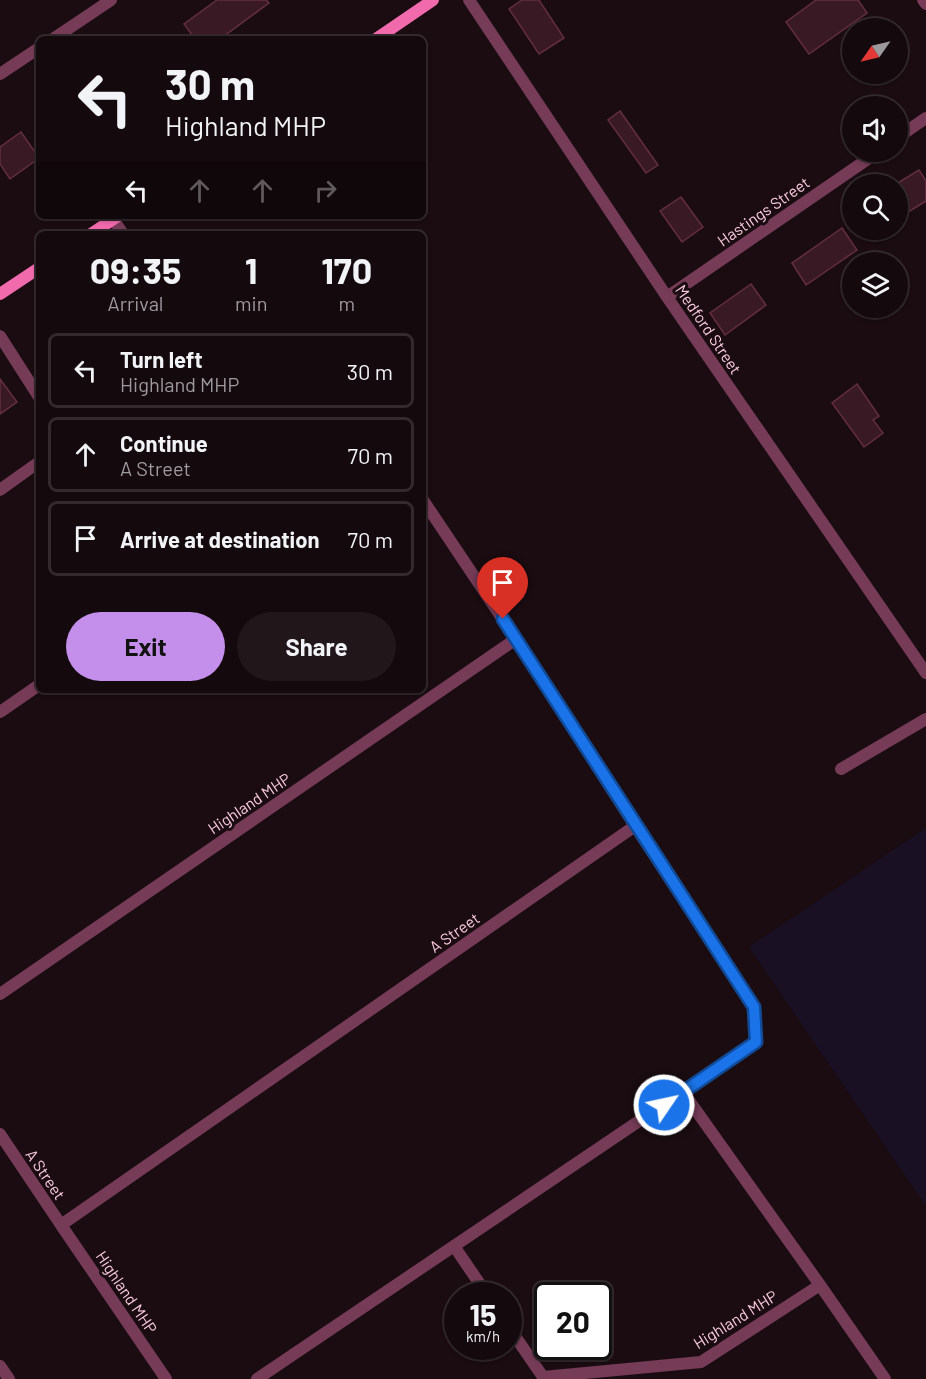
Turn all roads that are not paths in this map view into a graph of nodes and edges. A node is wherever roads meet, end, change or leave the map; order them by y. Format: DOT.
graph roads {
  1 [pos="111,0"];
  2 [pos="433,0"];
  3 [pos="470,0"];
  4 [pos="923,0"];
  5 [pos="926,4"];
  6 [pos="57,36"];
  7 [pos="380,36"];
  8 [pos="36,50"];
  9 [pos="0,74"];
  10 [pos="926,118"];
  11 [pos="908,130"];
  12 [pos="864,162"];
  13 [pos="114,219"];
  14 [pos="96,231"];
  15 [pos="36,270"];
  16 [pos="0,294"];
  17 [pos="668,297"];
  18 [pos="0,336"];
  19 [pos="36,392"];
  20 [pos="36,464"];
  21 [pos="0,490"];
  22 [pos="426,504"];
  23 [pos="516,639"];
  24 [pos="926,673"];
  25 [pos="36,688"];
  26 [pos="0,712"];
  27 [pos="926,719"];
  28 [pos="841,769"];
  29 [pos="635,826"];
  30 [pos="0,994"];
  31 [pos="682,1092"];
  32 [pos="0,1134"];
  33 [pos="61,1225"];
  34 [pos="454,1246"];
  35 [pos="478,1282"];
  36 [pos="820,1285"];
  37 [pos="522,1346"];
  38 [pos="0,1366"];
  39 [pos="9,1379"];
  40 [pos="166,1379"];
  41 [pos="257,1379"];
  42 [pos="885,1379"];
  1 -- 6 [label="street"];
  2 -- 7 [label="street"];
  3 -- 17 [label="street, Medford Street"];
  4 -- 5 [label="street"];
  8 -- 9 [label="street"];
  10 -- 11 [label="street"];
  12 -- 17 [label="street, Hastings Street"];
  13 -- 14 [label="street"];
  15 -- 16 [label="street"];
  17 -- 24 [label="street, Medford Street"];
  18 -- 19 [label="street"];
  20 -- 21 [label="street"];
  22 -- 23 [label="street"];
  23 -- 29 [label="street"];
  23 -- 30 [label="street, Highland MHP"];
  25 -- 26 [label="street"];
  27 -- 28 [label="street"];
  29 -- 31 [label="street"];
  29 -- 33 [label="street, A Street"];
  31 -- 34 [label="street"];
  31 -- 36 [label="street"];
  32 -- 33 [label="street, A Street"];
  33 -- 40 [label="street, Highland MHP"];
  34 -- 35 [label="street"];
  34 -- 41 [label="street"];
  36 -- 37 [label="street, Highland MHP"];
  36 -- 42 [label="street"];
  38 -- 39 [label="street"];
}
